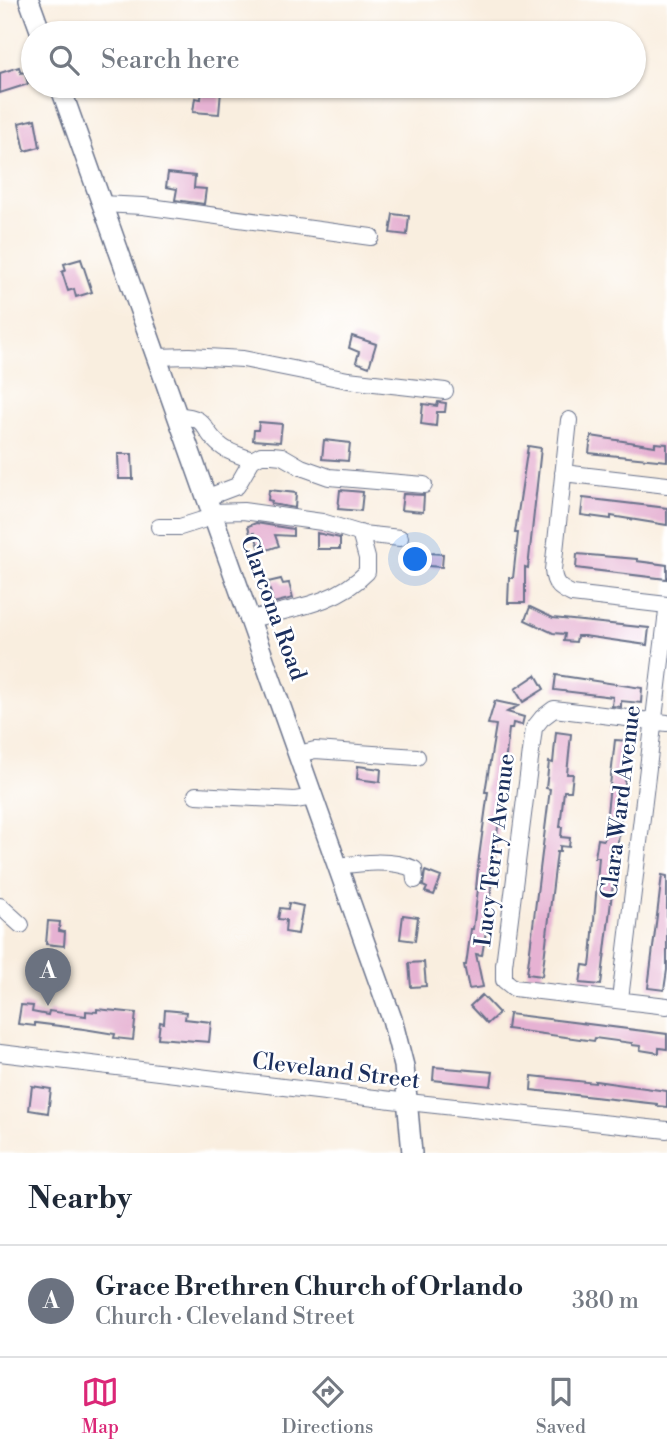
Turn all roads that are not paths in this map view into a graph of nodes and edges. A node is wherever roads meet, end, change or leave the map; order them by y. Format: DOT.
graph roads {
  1 [pos="29,0"];
  2 [pos="37,21"];
  3 [pos="64,98"];
  4 [pos="101,204"];
  5 [pos="372,237"];
  6 [pos="157,358"];
  7 [pos="444,391"];
  8 [pos="178,416"];
  9 [pos="569,420"];
  10 [pos="252,460"];
  11 [pos="563,473"];
  12 [pos="424,485"];
  13 [pos="667,485"];
  14 [pos="212,508"];
  15 [pos="159,527"];
  16 [pos="360,533"];
  17 [pos="400,538"];
  18 [pos="667,605"];
  19 [pos="667,611"];
  20 [pos="251,619"];
  21 [pos="660,722"];
  22 [pos="299,754"];
  23 [pos="417,757"];
  24 [pos="196,795"];
  25 [pos="314,797"];
  26 [pos="338,866"];
  27 [pos="415,880"];
  28 [pos="0,905"];
  29 [pos="21,925"];
  30 [pos="620,999"];
  31 [pos="667,1006"];
  32 [pos="0,1053"];
  33 [pos="408,1102"];
  34 [pos="667,1130"];
  35 [pos="412,1153"];
  1 -- 2 [label="main road"];
  3 -- 4 [label="main road, Clarcona Road"];
  4 -- 5 [label="street"];
  4 -- 6 [label="main road, Clarcona Road"];
  6 -- 7 [label="street"];
  6 -- 8 [label="main road, Clarcona Road"];
  8 -- 10 [label="street"];
  8 -- 14 [label="main road, Clarcona Road"];
  9 -- 11 [label="street"];
  10 -- 12 [label="street"];
  10 -- 14 [label="street"];
  11 -- 13 [label="street"];
  11 -- 18 [label="street"];
  14 -- 15 [label="street"];
  14 -- 16 [label="street"];
  14 -- 20 [label="main road, Clarcona Road"];
  16 -- 17 [label="street"];
  16 -- 20 [label="street"];
  19 -- 21 [label="street, Clara Ward Avenue"];
  20 -- 22 [label="main road, Clarcona Road"];
  21 -- 30 [label="street, Clara Ward Avenue"];
  21 -- 30 [label="street, Lucy Terry Avenue"];
  22 -- 23 [label="street"];
  22 -- 25 [label="main road, Clarcona Road"];
  24 -- 25 [label="street"];
  25 -- 26 [label="main road, Clarcona Road"];
  26 -- 27 [label="street"];
  26 -- 33 [label="main road, Clarcona Road"];
  28 -- 29 [label="street"];
  30 -- 31 [label="street"];
  32 -- 33 [label="street, Cleveland Street"];
  33 -- 34 [label="street, Cleveland Street"];
  33 -- 35 [label="main road, Clarcona Road"];
}
